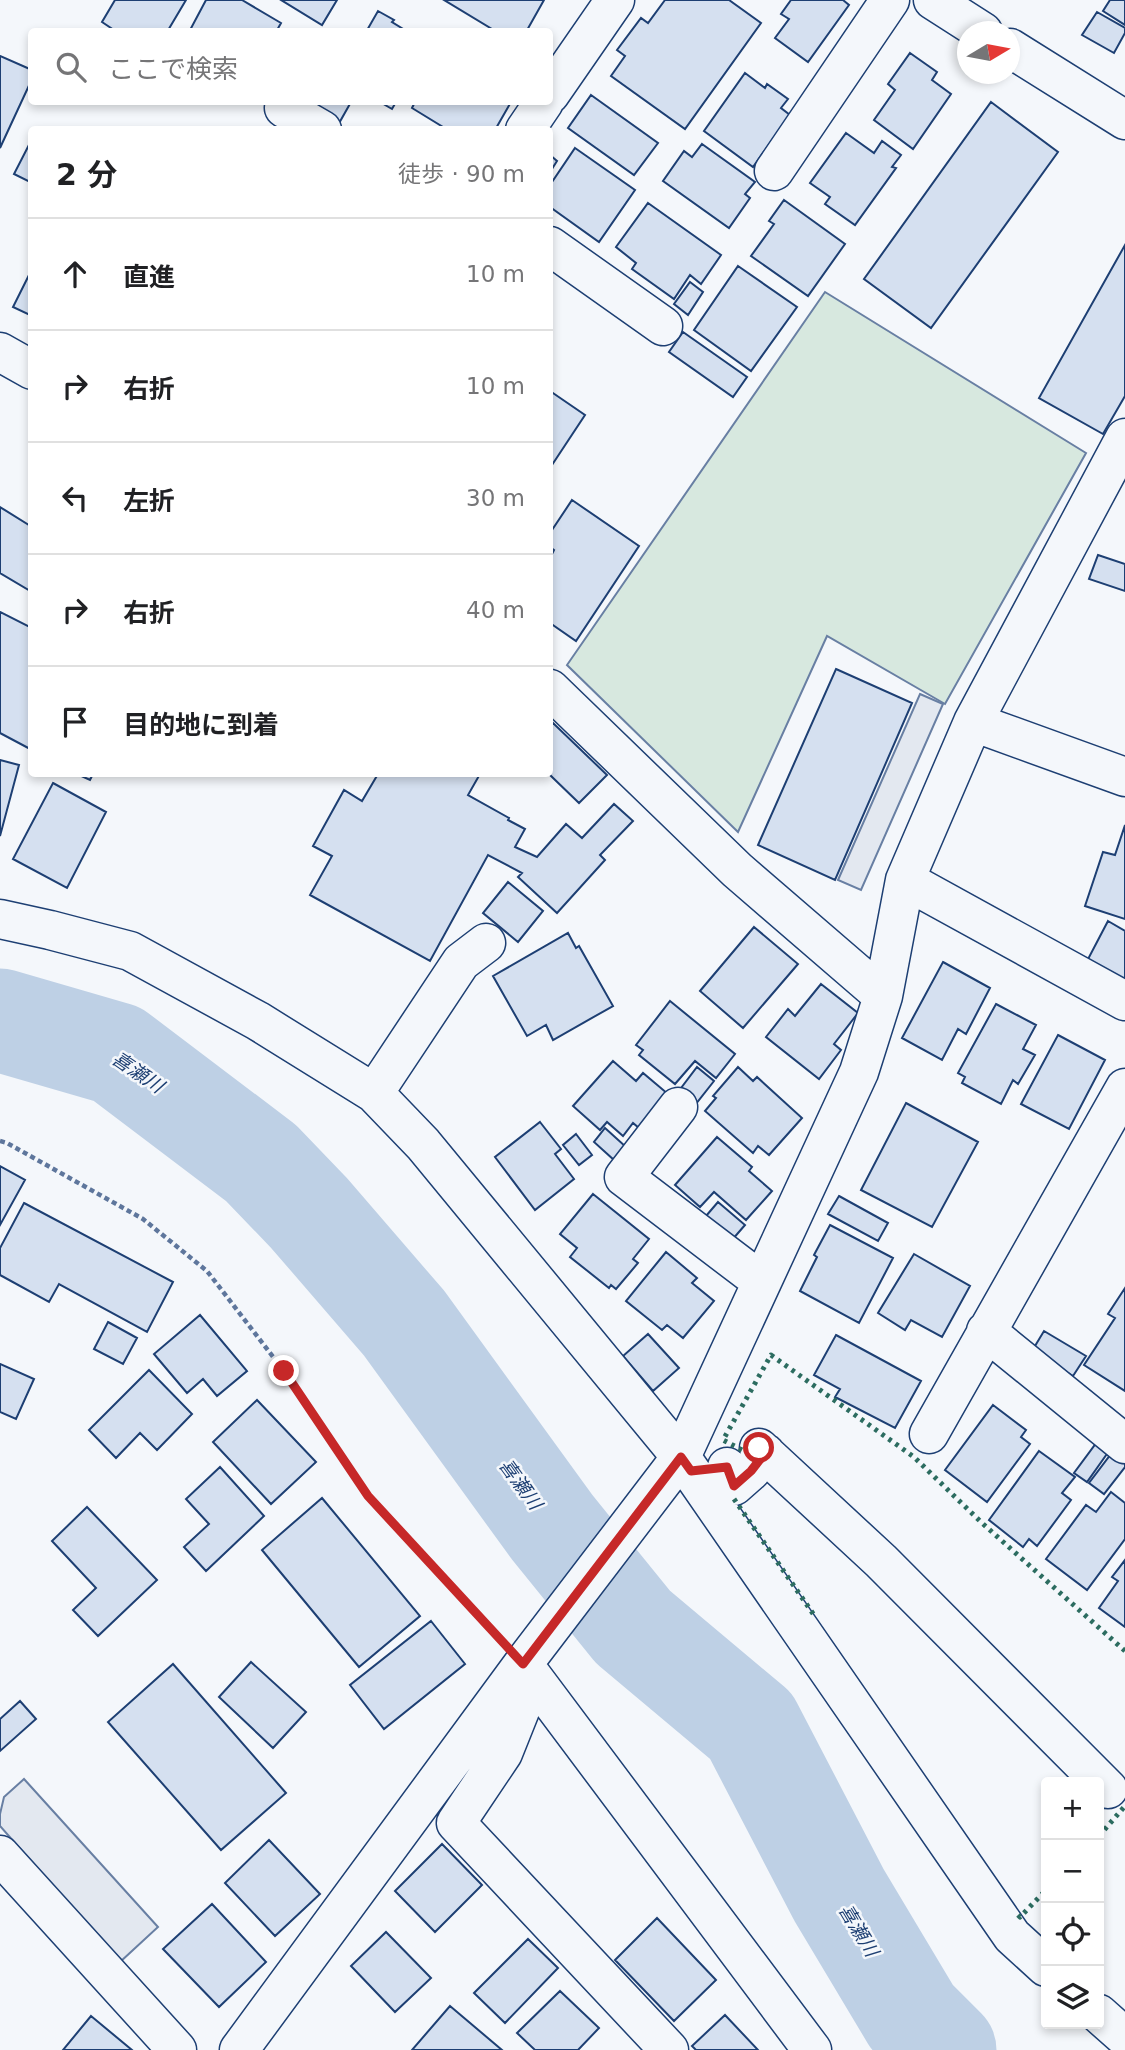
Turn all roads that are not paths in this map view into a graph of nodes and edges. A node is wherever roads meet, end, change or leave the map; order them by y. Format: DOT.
graph roads {
  1 [pos="615,0"];
  2 [pos="890,0"];
  3 [pos="933,0"];
  4 [pos="966,21"];
  5 [pos="1020,54"];
  6 [pos="553,90"];
  7 [pos="542,105"];
  8 [pos="284,108"];
  9 [pos="1125,121"];
  10 [pos="314,126"];
  11 [pos="527,126"];
  12 [pos="774,171"];
  13 [pos="553,248"];
  14 [pos="663,326"];
  15 [pos="0,352"];
  16 [pos="28,368"];
  17 [pos="1125,438"];
  18 [pos="553,692"];
  19 [pos="973,722"];
  20 [pos="1125,777"];
  21 [pos="905,880"];
  22 [pos="0,919"];
  23 [pos="486,943"];
  24 [pos="883,996"];
  25 [pos="1125,1002"];
  26 [pos="1125,1088"];
  27 [pos="374,1093"];
  28 [pos="678,1107"];
  29 [pos="762,1282"];
  30 [pos="986,1331"];
  31 [pos="929,1434"];
  32 [pos="1125,1444"];
  33 [pos="728,1460"];
  34 [pos="528,1671"];
  35 [pos="1108,1789"];
  36 [pos="0,1856"];
  37 [pos="1045,1966"];
  38 [pos="1104,2018"];
  39 [pos="1125,2037"];
  40 [pos="177,2050"];
  41 [pos="239,2050"];
  42 [pos="669,2050"];
  43 [pos="812,2050"];
  1 -- 6 [label="street"];
  2 -- 12 [label="street"];
  3 -- 4 [label="street"];
  5 -- 9 [label="street"];
  7 -- 11 [label="street"];
  8 -- 10 [label="street"];
  13 -- 14 [label="street"];
  15 -- 16 [label="street"];
  17 -- 19 [label="street"];
  18 -- 24 [label="street"];
  19 -- 20 [label="street"];
  19 -- 21 [label="street"];
  21 -- 24 [label="street"];
  21 -- 25 [label="street"];
  22 -- 27 [label="street"];
  23 -- 27 [label="street"];
  24 -- 29 [label="street"];
  26 -- 30 [label="street"];
  27 -- 33 [label="street"];
  28 -- 29 [label="street"];
  29 -- 33 [label="street"];
  30 -- 31 [label="street"];
  30 -- 32 [label="street"];
  33 -- 34 [label="street"];
  33 -- 35 [label="street"];
  33 -- 37 [label="street"];
  34 -- 41 [label="street"];
  34 -- 42 [label="street"];
  34 -- 43 [label="street"];
  36 -- 40 [label="street"];
  38 -- 39 [label="street"];
}
